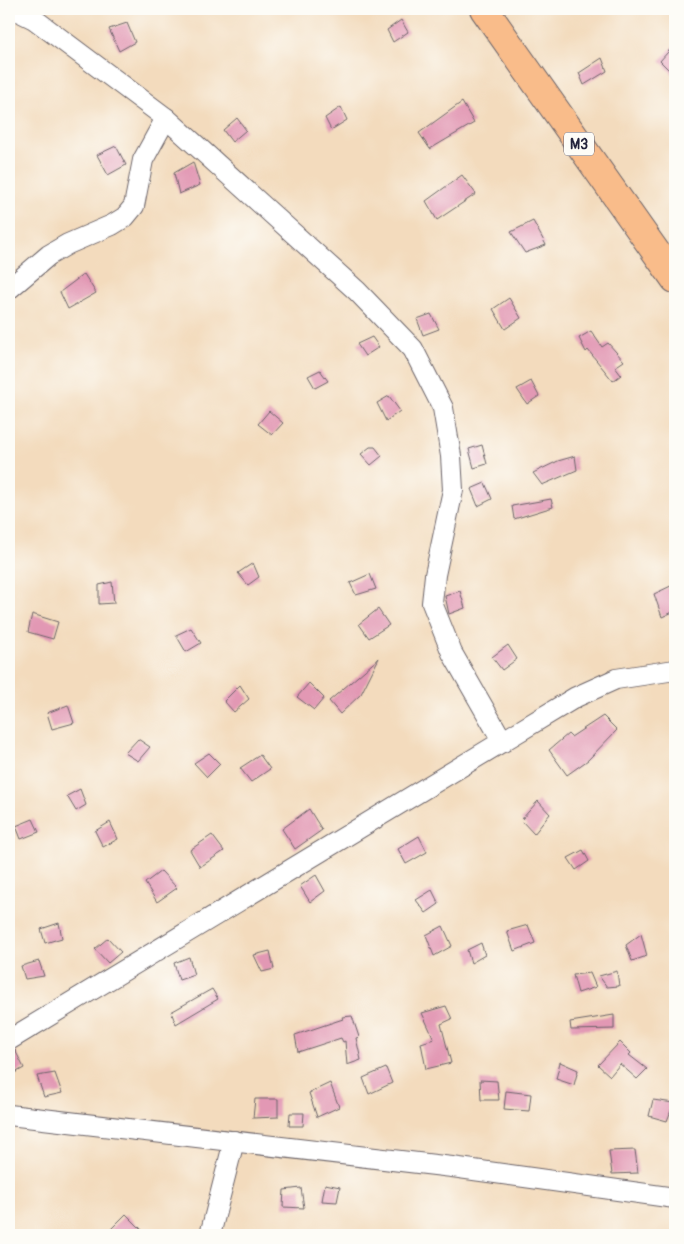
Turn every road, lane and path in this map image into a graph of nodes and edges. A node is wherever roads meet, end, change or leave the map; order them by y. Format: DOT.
graph roads {
  1 [pos="14,9"];
  2 [pos="484,9"];
  3 [pos="166,118"];
  4 [pos="675,280"];
  5 [pos="9,289"];
  6 [pos="675,670"];
  7 [pos="503,742"];
  8 [pos="9,1040"];
  9 [pos="9,1115"];
  10 [pos="234,1141"];
  11 [pos="675,1198"];
  12 [pos="210,1235"];
  1 -- 3 [label="street"];
  2 -- 4 [label="main road, M3"];
  3 -- 5 [label="street"];
  3 -- 7 [label="street"];
  6 -- 7 [label="street"];
  7 -- 8 [label="street"];
  9 -- 10 [label="street"];
  10 -- 11 [label="street"];
  10 -- 12 [label="street"];
}
